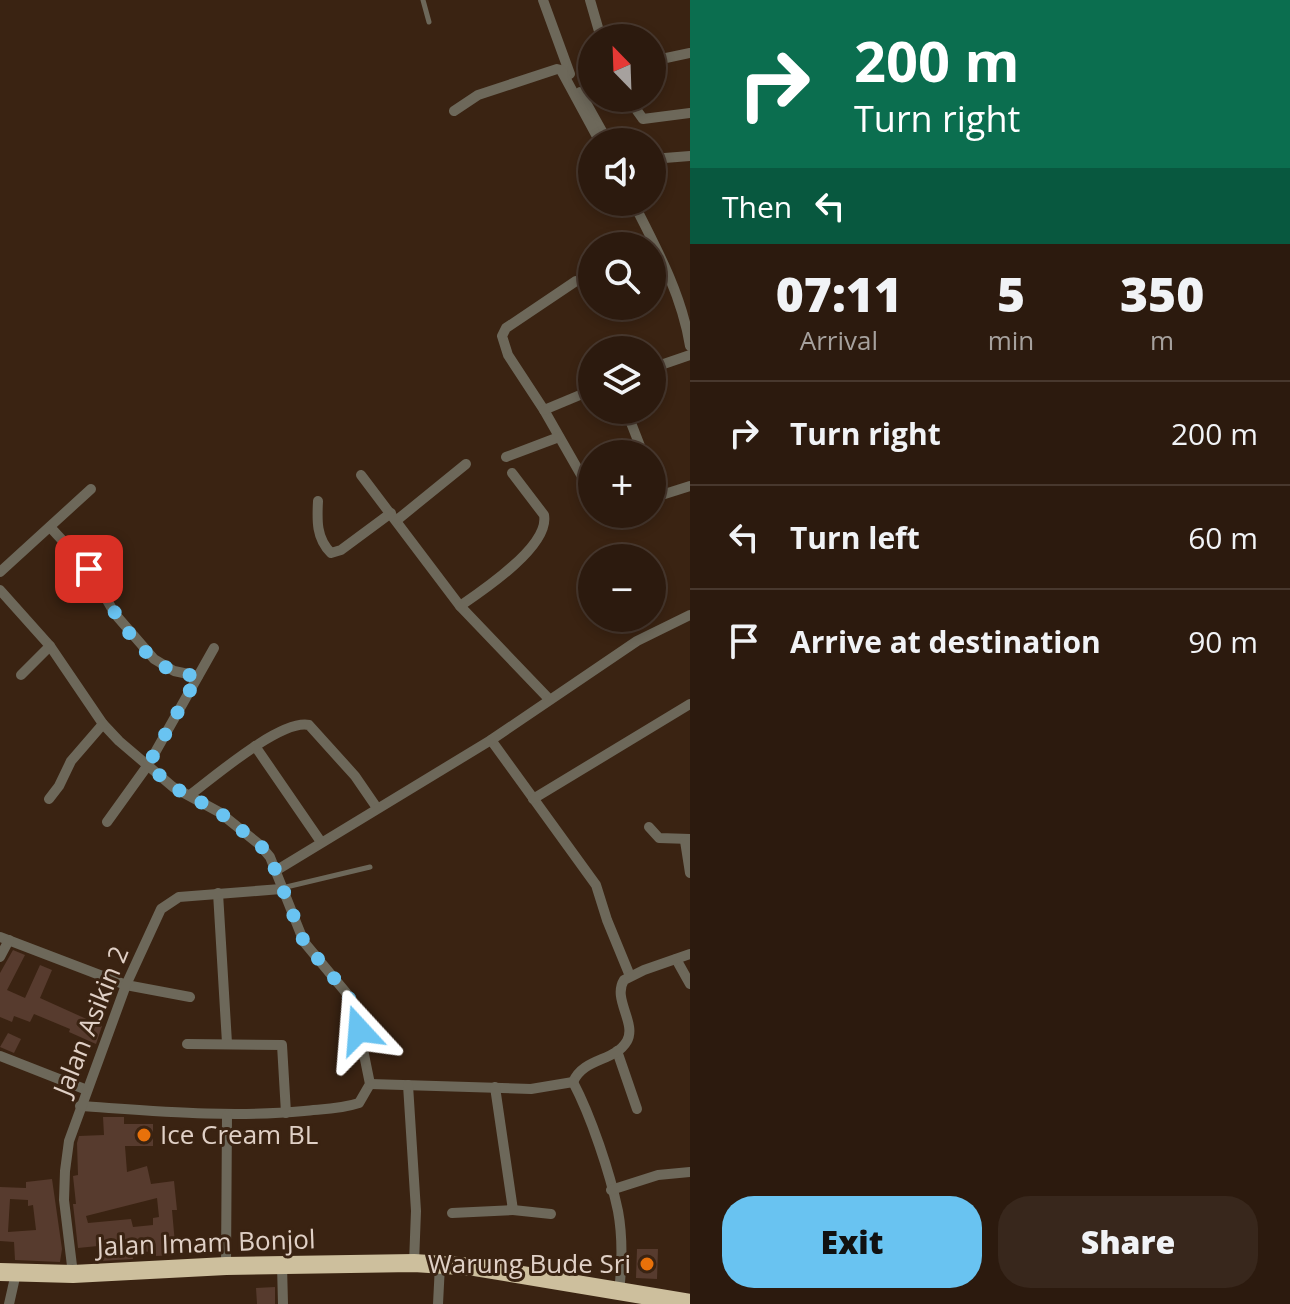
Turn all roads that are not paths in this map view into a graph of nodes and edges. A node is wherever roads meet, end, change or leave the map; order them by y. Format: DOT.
graph roads {
  1 [pos="423,0"];
  2 [pos="543,0"];
  3 [pos="590,0"];
  4 [pos="429,22"];
  5 [pos="597,24"];
  6 [pos="690,53"];
  7 [pos="666,58"];
  8 [pos="454,111"];
  9 [pos="638,112"];
  10 [pos="690,113"];
  11 [pos="592,128"];
  12 [pos="600,128"];
  13 [pos="690,156"];
  14 [pos="666,158"];
  15 [pos="640,216"];
  16 [pos="576,281"];
  17 [pos="690,346"];
  18 [pos="690,355"];
  19 [pos="666,363"];
  20 [pos="578,396"];
  21 [pos="544,410"];
  22 [pos="559,437"];
  23 [pos="506,457"];
  24 [pos="466,464"];
  25 [pos="578,470"];
  26 [pos="512,473"];
  27 [pos="361,475"];
  28 [pos="690,486"];
  29 [pos="91,489"];
  30 [pos="666,494"];
  31 [pos="318,501"];
  32 [pos="394,517"];
  33 [pos="50,527"];
  34 [pos="0,572"];
  35 [pos="0,590"];
  36 [pos="460,606"];
  37 [pos="690,615"];
  38 [pos="50,646"];
  39 [pos="214,648"];
  40 [pos="21,675"];
  41 [pos="198,676"];
  42 [pos="549,699"];
  43 [pos="690,704"];
  44 [pos="103,724"];
  45 [pos="491,740"];
  46 [pos="255,746"];
  47 [pos="148,765"];
  48 [pos="190,795"];
  49 [pos="49,799"];
  50 [pos="533,799"];
  51 [pos="377,808"];
  52 [pos="107,822"];
  53 [pos="649,827"];
  54 [pos="687,840"];
  55 [pos="321,842"];
  56 [pos="370,867"];
  57 [pos="277,870"];
  58 [pos="690,873"];
  59 [pos="281,889"];
  60 [pos="218,893"];
  61 [pos="5,938"];
  62 [pos="690,954"];
  63 [pos="0,957"];
  64 [pos="676,959"];
  65 [pos="630,976"];
  66 [pos="690,984"];
  67 [pos="126,985"];
  68 [pos="190,997"];
  69 [pos="227,1043"];
  70 [pos="187,1044"];
  71 [pos="617,1051"];
  72 [pos="0,1056"];
  73 [pos="573,1082"];
  74 [pos="370,1084"];
  75 [pos="408,1085"];
  76 [pos="495,1087"];
  77 [pos="87,1090"];
  78 [pos="80,1106"];
  79 [pos="637,1109"];
  80 [pos="286,1113"];
  81 [pos="227,1115"];
  82 [pos="690,1172"];
  83 [pos="611,1190"];
  84 [pos="513,1210"];
  85 [pos="452,1213"];
  86 [pos="551,1214"];
  87 [pos="414,1263"];
  88 [pos="282,1265"];
  89 [pos="440,1265"];
  90 [pos="226,1266"];
  91 [pos="8,1273"];
  92 [pos="73,1274"];
  93 [pos="619,1293"];
  94 [pos="656,1301"];
  95 [pos="690,1303"];
  96 [pos="9,1304"];
  97 [pos="283,1304"];
  98 [pos="438,1304"];
  1 -- 4 [label="lane"];
  2 -- 12 [label="street"];
  3 -- 5 [label="street"];
  6 -- 7 [label="street"];
  8 -- 11 [label="street"];
  9 -- 10 [label="street"];
  13 -- 14 [label="street"];
  15 -- 17 [label="street"];
  16 -- 21 [label="street"];
  18 -- 19 [label="street"];
  20 -- 21 [label="street"];
  21 -- 22 [label="street"];
  22 -- 23 [label="street"];
  22 -- 25 [label="street"];
  24 -- 32 [label="street"];
  26 -- 36 [label="street"];
  27 -- 32 [label="street"];
  28 -- 30 [label="street"];
  29 -- 33 [label="street"];
  31 -- 32 [label="street"];
  32 -- 36 [label="street"];
  33 -- 34 [label="street"];
  33 -- 41 [label="street"];
  35 -- 38 [label="street"];
  36 -- 42 [label="street"];
  37 -- 42 [label="street"];
  38 -- 40 [label="street"];
  38 -- 44 [label="street"];
  39 -- 41 [label="street"];
  41 -- 47 [label="street"];
  42 -- 45 [label="street"];
  43 -- 50 [label="street"];
  44 -- 47 [label="street"];
  44 -- 49 [label="street"];
  45 -- 50 [label="street"];
  45 -- 51 [label="street"];
  46 -- 48 [label="street"];
  46 -- 51 [label="street"];
  46 -- 55 [label="street"];
  47 -- 48 [label="street"];
  47 -- 52 [label="street"];
  48 -- 57 [label="street"];
  50 -- 65 [label="street"];
  51 -- 55 [label="street"];
  53 -- 54 [label="street"];
  54 -- 58 [label="street"];
  55 -- 57 [label="street"];
  56 -- 59 [label="lane"];
  57 -- 59 [label="street"];
  59 -- 60 [label="street, Jalan Asikin 2"];
  59 -- 74 [label="street"];
  60 -- 67 [label="street, Jalan Asikin 2"];
  60 -- 69 [label="street"];
  61 -- 63 [label="street"];
  61 -- 67 [label="street"];
  62 -- 64 [label="street"];
  64 -- 65 [label="street"];
  64 -- 66 [label="street"];
  65 -- 71 [label="street"];
  67 -- 68 [label="street"];
  67 -- 77 [label="street, Jalan Asikin 2"];
  69 -- 70 [label="street"];
  69 -- 80 [label="street"];
  71 -- 73 [label="street"];
  71 -- 79 [label="street"];
  72 -- 77 [label="street"];
  73 -- 76 [label="street"];
  73 -- 83 [label="street"];
  74 -- 75 [label="street"];
  74 -- 80 [label="street"];
  75 -- 76 [label="street"];
  75 -- 87 [label="street"];
  76 -- 84 [label="street"];
  77 -- 78 [label="street, Jalan Asikin 2"];
  78 -- 81 [label="street"];
  78 -- 92 [label="street, Jalan Asikin 2"];
  80 -- 81 [label="street"];
  81 -- 90 [label="street"];
  82 -- 83 [label="street"];
  83 -- 93 [label="street"];
  84 -- 85 [label="street"];
  84 -- 86 [label="street"];
  87 -- 88 [label="highway, Jalan Imam Bonjol"];
  87 -- 89 [label="highway, Jalan Imam Bonjol"];
  88 -- 90 [label="highway, Jalan Imam Bonjol"];
  88 -- 97 [label="street"];
  89 -- 93 [label="highway, Jalan Imam Bonjol"];
  89 -- 98 [label="street"];
  90 -- 92 [label="highway, Jalan Imam Bonjol"];
  91 -- 92 [label="highway, Jalan Imam Bonjol"];
  91 -- 96 [label="street"];
  93 -- 94 [label="highway, Jalan Imam Bonjol"];
  94 -- 95 [label="highway, Jalan Imam Bonjol"];
}
